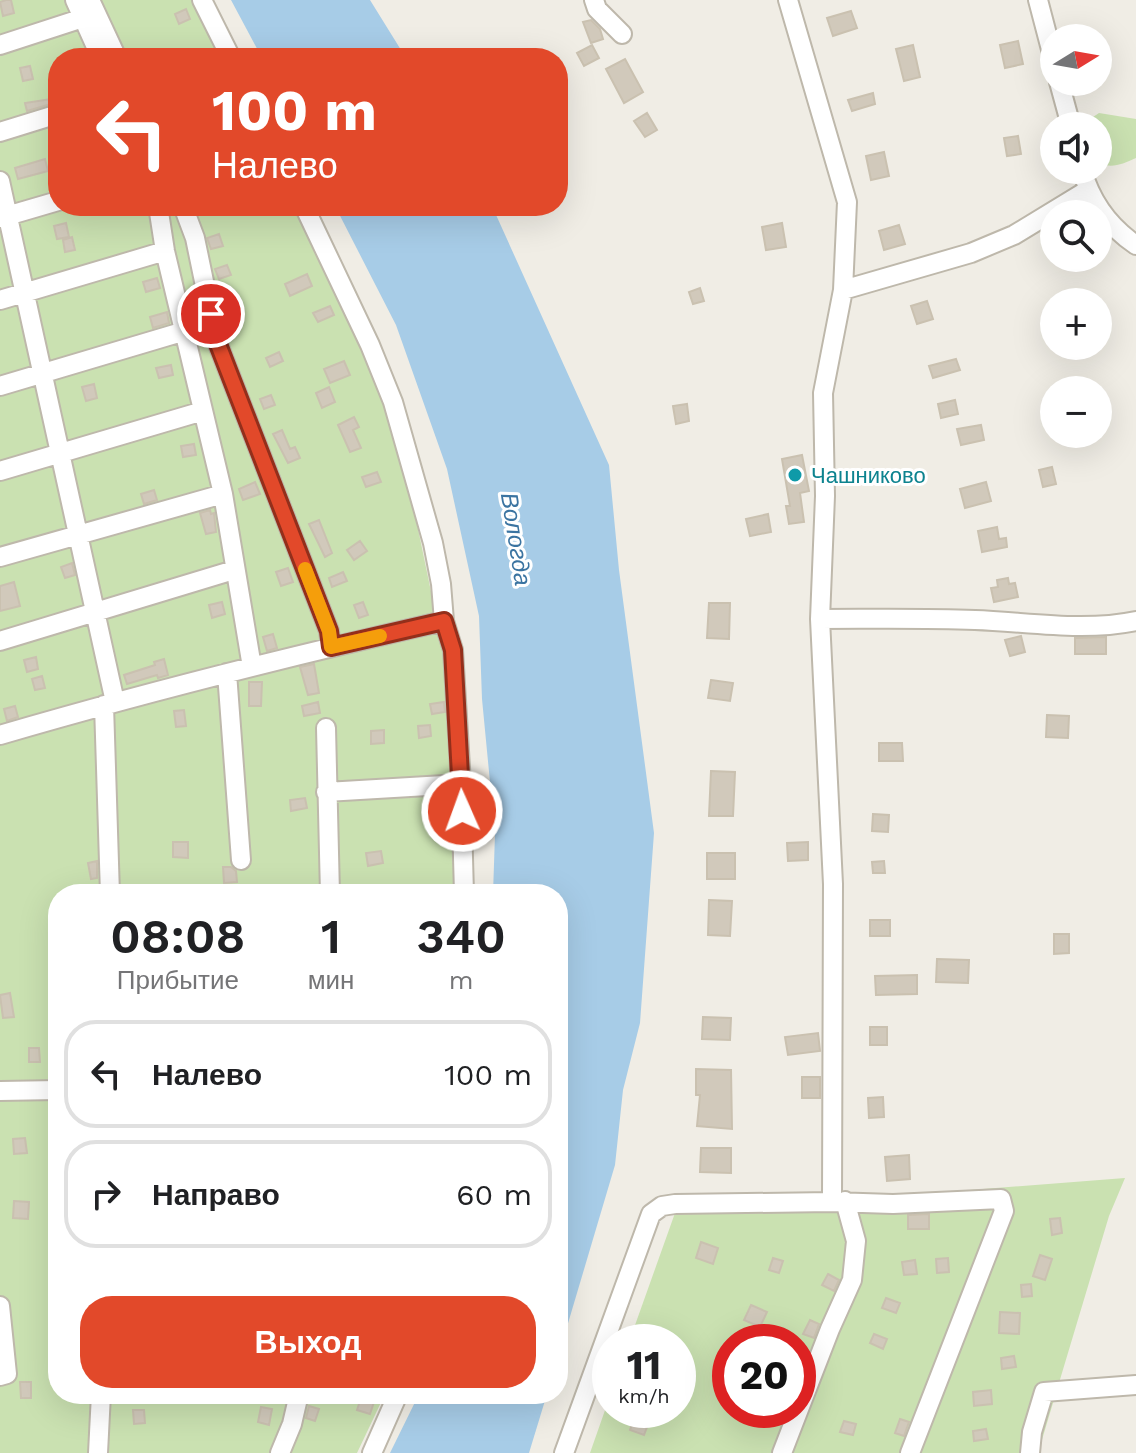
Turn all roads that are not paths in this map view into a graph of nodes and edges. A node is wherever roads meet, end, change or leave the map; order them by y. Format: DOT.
graph roads {
  1 [pos="75,0"];
  2 [pos="90,0"];
  3 [pos="202,0"];
  4 [pos="594,0"];
  5 [pos="788,0"];
  6 [pos="1038,0"];
  7 [pos="83,18"];
  8 [pos="1044,24"];
  9 [pos="622,34"];
  10 [pos="0,45"];
  11 [pos="96,48"];
  12 [pos="112,48"];
  13 [pos="226,48"];
  14 [pos="48,117"];
  15 [pos="0,132"];
  16 [pos="0,181"];
  17 [pos="1086,184"];
  18 [pos="1088,190"];
  19 [pos="48,204"];
  20 [pos="160,216"];
  21 [pos="187,216"];
  22 [pos="309,216"];
  23 [pos="4,217"];
  24 [pos="1136,245"];
  25 [pos="165,251"];
  26 [pos="843,290"];
  27 [pos="24,293"];
  28 [pos="0,300"];
  29 [pos="185,331"];
  30 [pos="42,373"];
  31 [pos="0,386"];
  32 [pos="203,411"];
  33 [pos="61,453"];
  34 [pos="0,471"];
  35 [pos="223,494"];
  36 [pos="77,534"];
  37 [pos="0,557"];
  38 [pos="234,570"];
  39 [pos="96,613"];
  40 [pos="820,619"];
  41 [pos="444,621"];
  42 [pos="1136,621"];
  43 [pos="0,641"];
  44 [pos="331,647"];
  45 [pos="252,667"];
  46 [pos="227,673"];
  47 [pos="109,704"];
  48 [pos="326,728"];
  49 [pos="0,735"];
  50 [pos="461,784"];
  51 [pos="326,792"];
  52 [pos="241,860"];
  53 [pos="110,884"];
  54 [pos="330,884"];
  55 [pos="464,884"];
  56 [pos="48,1090"];
  57 [pos="0,1091"];
  58 [pos="839,1202"];
  59 [pos="0,1306"];
  60 [pos="0,1376"];
  61 [pos="1136,1385"];
  62 [pos="100,1404"];
  63 [pos="297,1404"];
  64 [pos="394,1404"];
  65 [pos="98,1453"];
  66 [pos="280,1453"];
  67 [pos="372,1453"];
  68 [pos="564,1453"];
  69 [pos="782,1453"];
  70 [pos="910,1453"];
  71 [pos="1030,1453"];
  1 -- 7 [label="street"];
  2 -- 12 [label="street"];
  3 -- 13 [label="street"];
  4 -- 9 [label="street"];
  5 -- 26 [label="street"];
  6 -- 8 [label="street"];
  7 -- 10 [label="street"];
  7 -- 11 [label="street"];
  14 -- 15 [label="street"];
  16 -- 23 [label="street"];
  17 -- 18 [label="street"];
  18 -- 24 [label="street"];
  18 -- 26 [label="street"];
  19 -- 23 [label="street"];
  20 -- 25 [label="street"];
  21 -- 44 [label="street"];
  22 -- 41 [label="street"];
  23 -- 27 [label="street"];
  25 -- 27 [label="street"];
  25 -- 29 [label="street"];
  26 -- 40 [label="street"];
  27 -- 28 [label="street"];
  27 -- 30 [label="street"];
  29 -- 30 [label="street"];
  29 -- 32 [label="street"];
  30 -- 31 [label="street"];
  30 -- 33 [label="street"];
  32 -- 33 [label="street"];
  32 -- 35 [label="street"];
  33 -- 34 [label="street"];
  33 -- 36 [label="street"];
  35 -- 36 [label="street"];
  35 -- 38 [label="street"];
  36 -- 37 [label="street"];
  36 -- 39 [label="street"];
  38 -- 39 [label="street"];
  38 -- 45 [label="street"];
  39 -- 43 [label="street"];
  39 -- 47 [label="street"];
  40 -- 42 [label="street"];
  40 -- 58 [label="street"];
  41 -- 44 [label="street"];
  41 -- 50 [label="street"];
  44 -- 45 [label="street"];
  45 -- 46 [label="street"];
  46 -- 47 [label="street"];
  46 -- 52 [label="street"];
  47 -- 49 [label="street"];
  47 -- 53 [label="street"];
  48 -- 51 [label="street"];
  50 -- 51 [label="street"];
  50 -- 55 [label="street"];
  51 -- 54 [label="street"];
  56 -- 57 [label="street"];
  58 -- 68 [label="street"];
  58 -- 69 [label="street"];
  58 -- 70 [label="street"];
  59 -- 60 [label="street"];
  61 -- 71 [label="street"];
  62 -- 65 [label="street"];
  63 -- 66 [label="street"];
  64 -- 67 [label="street"];
}
